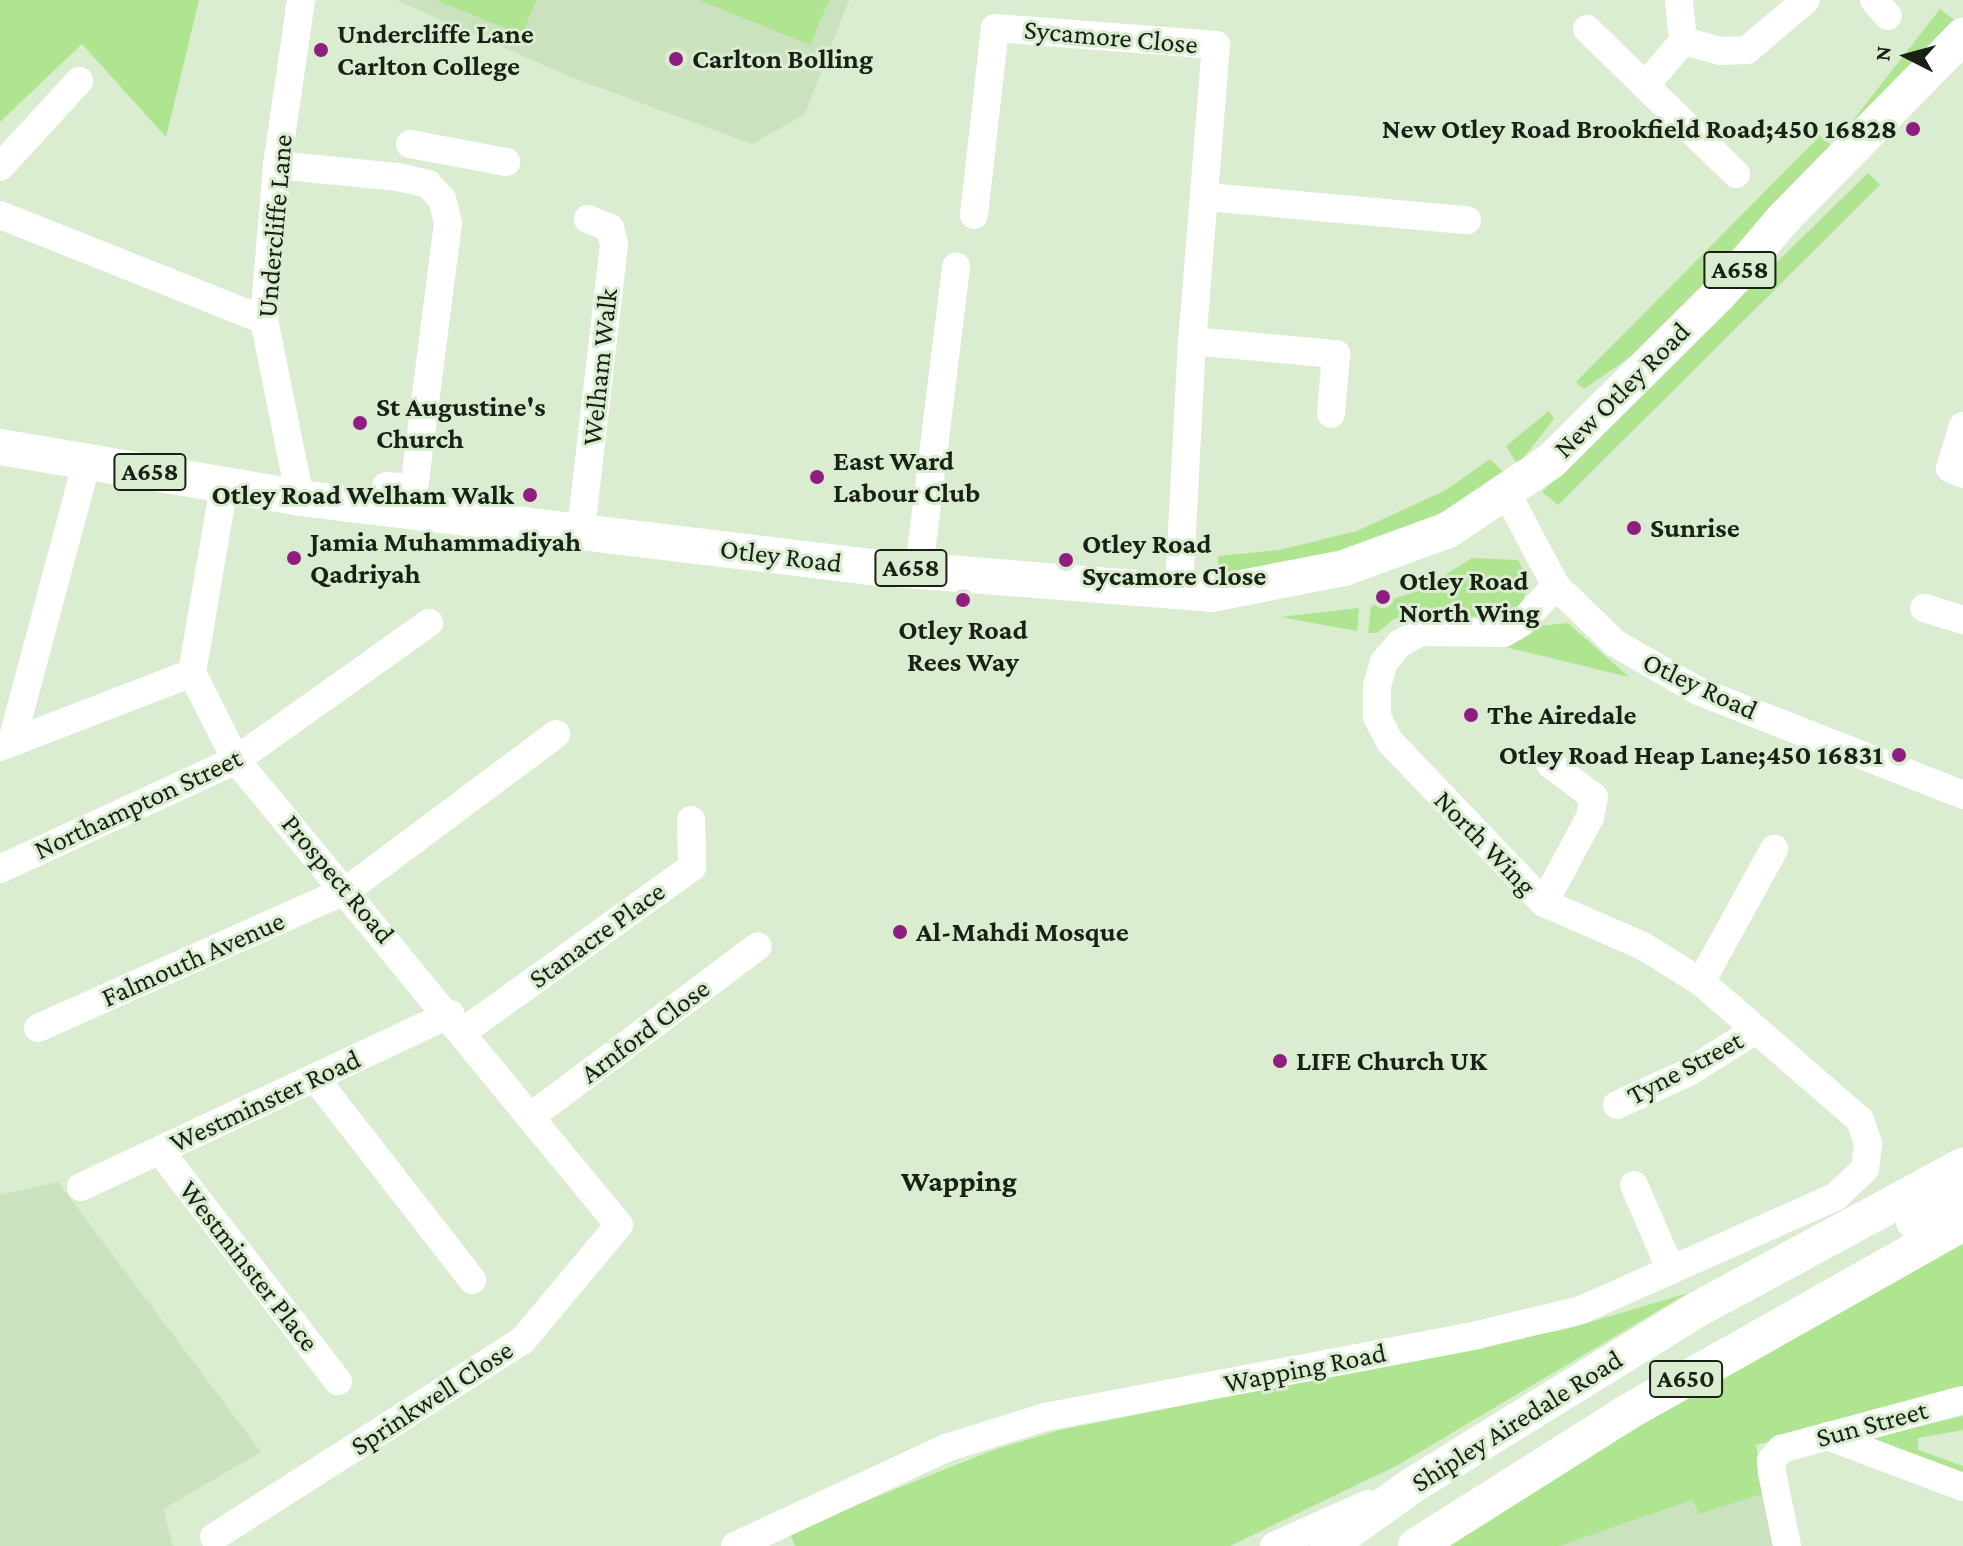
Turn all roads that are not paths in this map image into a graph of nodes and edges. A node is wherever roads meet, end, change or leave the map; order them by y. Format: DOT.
graph roads {
  1 [pos="301,0"];
  2 [pos="1679,0"];
  3 [pos="1806,0"];
  4 [pos="1587,29"];
  5 [pos="1963,36"];
  6 [pos="1683,41"];
  7 [pos="79,81"];
  8 [pos="1645,86"];
  9 [pos="506,162"];
  10 [pos="277,165"];
  11 [pos="0,167"];
  12 [pos="1736,174"];
  13 [pos="428,184"];
  14 [pos="1207,197"];
  15 [pos="0,215"];
  16 [pos="974,215"];
  17 [pos="588,219"];
  18 [pos="1467,220"];
  19 [pos="956,266"];
  20 [pos="264,320"];
  21 [pos="1192,341"];
  22 [pos="1331,414"];
  23 [pos="1963,426"];
  24 [pos="0,447"];
  25 [pos="87,461"];
  26 [pos="1956,471"];
  27 [pos="224,485"];
  28 [pos="386,486"];
  29 [pos="1506,492"];
  30 [pos="300,498"];
  31 [pos="581,530"];
  32 [pos="919,569"];
  33 [pos="1556,586"];
  34 [pos="1179,590"];
  35 [pos="1924,608"];
  36 [pos="1963,620"];
  37 [pos="429,623"];
  38 [pos="192,673"];
  39 [pos="556,734"];
  40 [pos="6,744"];
  41 [pos="236,760"];
  42 [pos="1550,764"];
  43 [pos="1963,795"];
  44 [pos="691,820"];
  45 [pos="1774,849"];
  46 [pos="0,869"];
  47 [pos="347,890"];
  48 [pos="1544,903"];
  49 [pos="758,946"];
  50 [pos="1701,982"];
  51 [pos="457,1023"];
  52 [pos="38,1028"];
  53 [pos="1754,1031"];
  54 [pos="315,1078"];
  55 [pos="1617,1105"];
  56 [pos="533,1115"];
  57 [pos="160,1151"];
  58 [pos="1963,1166"];
  59 [pos="1865,1169"];
  60 [pos="1634,1185"];
  61 [pos="81,1187"];
  62 [pos="1963,1196"];
  63 [pos="1963,1223"];
  64 [pos="619,1225"];
  65 [pos="1809,1248"];
  66 [pos="1671,1270"];
  67 [pos="472,1280"];
  68 [pos="338,1381"];
  69 [pos="1963,1400"];
  70 [pos="1827,1436"];
  71 [pos="1413,1485"];
  72 [pos="1963,1487"];
  73 [pos="214,1537"];
  74 [pos="1788,1545"];
  75 [pos="735,1546"];
  76 [pos="1274,1546"];
  77 [pos="1328,1546"];
  78 [pos="1416,1546"];
  1 -- 10 [label="street, Undercliffe Lane"];
  2 -- 6 [label="street"];
  3 -- 6 [label="street"];
  4 -- 8 [label="street"];
  5 -- 29 [label="main road, New Otley Road / A658"];
  6 -- 8 [label="street"];
  7 -- 11 [label="street"];
  8 -- 12 [label="street"];
  9 -- 13 [label="street"];
  10 -- 13 [label="street"];
  10 -- 20 [label="street, Undercliffe Lane"];
  13 -- 28 [label="street"];
  14 -- 16 [label="street, Sycamore Close"];
  14 -- 18 [label="street"];
  14 -- 21 [label="street, Sycamore Close"];
  15 -- 20 [label="street"];
  17 -- 31 [label="street, Welham Walk"];
  19 -- 32 [label="street"];
  20 -- 30 [label="street, Undercliffe Lane"];
  21 -- 22 [label="street"];
  21 -- 34 [label="street, Sycamore Close"];
  23 -- 26 [label="street"];
  24 -- 25 [label="main road, Otley Road / A658"];
  25 -- 27 [label="main road, Otley Road / A658"];
  25 -- 40 [label="street"];
  27 -- 30 [label="main road, Otley Road / A658"];
  27 -- 38 [label="street"];
  29 -- 33 [label="street, Otley Road"];
  29 -- 34 [label="main road, Otley Road / A658"];
  30 -- 31 [label="main road, Otley Road / A658"];
  31 -- 32 [label="main road, Otley Road / A658"];
  32 -- 34 [label="main road, Otley Road / A658"];
  33 -- 43 [label="street, Otley Road"];
  33 -- 48 [label="street, North Wing"];
  35 -- 36 [label="street"];
  37 -- 41 [label="street, Northampton Street"];
  38 -- 40 [label="street"];
  38 -- 41 [label="street, Prospect Road"];
  39 -- 47 [label="street, Falmouth Avenue"];
  41 -- 46 [label="street, Northampton Street"];
  41 -- 47 [label="street, Prospect Road"];
  42 -- 48 [label="street"];
  44 -- 51 [label="street, Stanacre Place"];
  45 -- 50 [label="street"];
  47 -- 51 [label="street, Prospect Road"];
  47 -- 52 [label="street, Falmouth Avenue"];
  48 -- 50 [label="street, North Wing"];
  49 -- 56 [label="street, Arnford Close"];
  50 -- 53 [label="street, North Wing"];
  51 -- 54 [label="street, Westminster Road"];
  51 -- 56 [label="street, Prospect Road"];
  53 -- 55 [label="street, Tyne Street"];
  53 -- 59 [label="street, North Wing"];
  54 -- 57 [label="street, Westminster Road"];
  54 -- 67 [label="street"];
  56 -- 64 [label="street, Prospect Road"];
  57 -- 61 [label="street, Westminster Road"];
  57 -- 68 [label="street, Westminster Place"];
  58 -- 65 [label="main road, Shipley Airedale Road / A650"];
  59 -- 66 [label="street, Wapping Road"];
  60 -- 66 [label="street"];
  62 -- 65 [label="main road"];
  63 -- 78 [label="main road, Shipley Airedale Road / A650"];
  64 -- 73 [label="street, Sprinkwell Close"];
  65 -- 71 [label="main road, Shipley Airedale Road / A650"];
  66 -- 75 [label="street, Wapping Road"];
  69 -- 70 [label="street, Sun Street"];
  70 -- 72 [label="street"];
  70 -- 74 [label="street, Sun Street"];
  71 -- 76 [label="street"];
  71 -- 77 [label="main road, Shipley Airedale Road / A650"];
}
